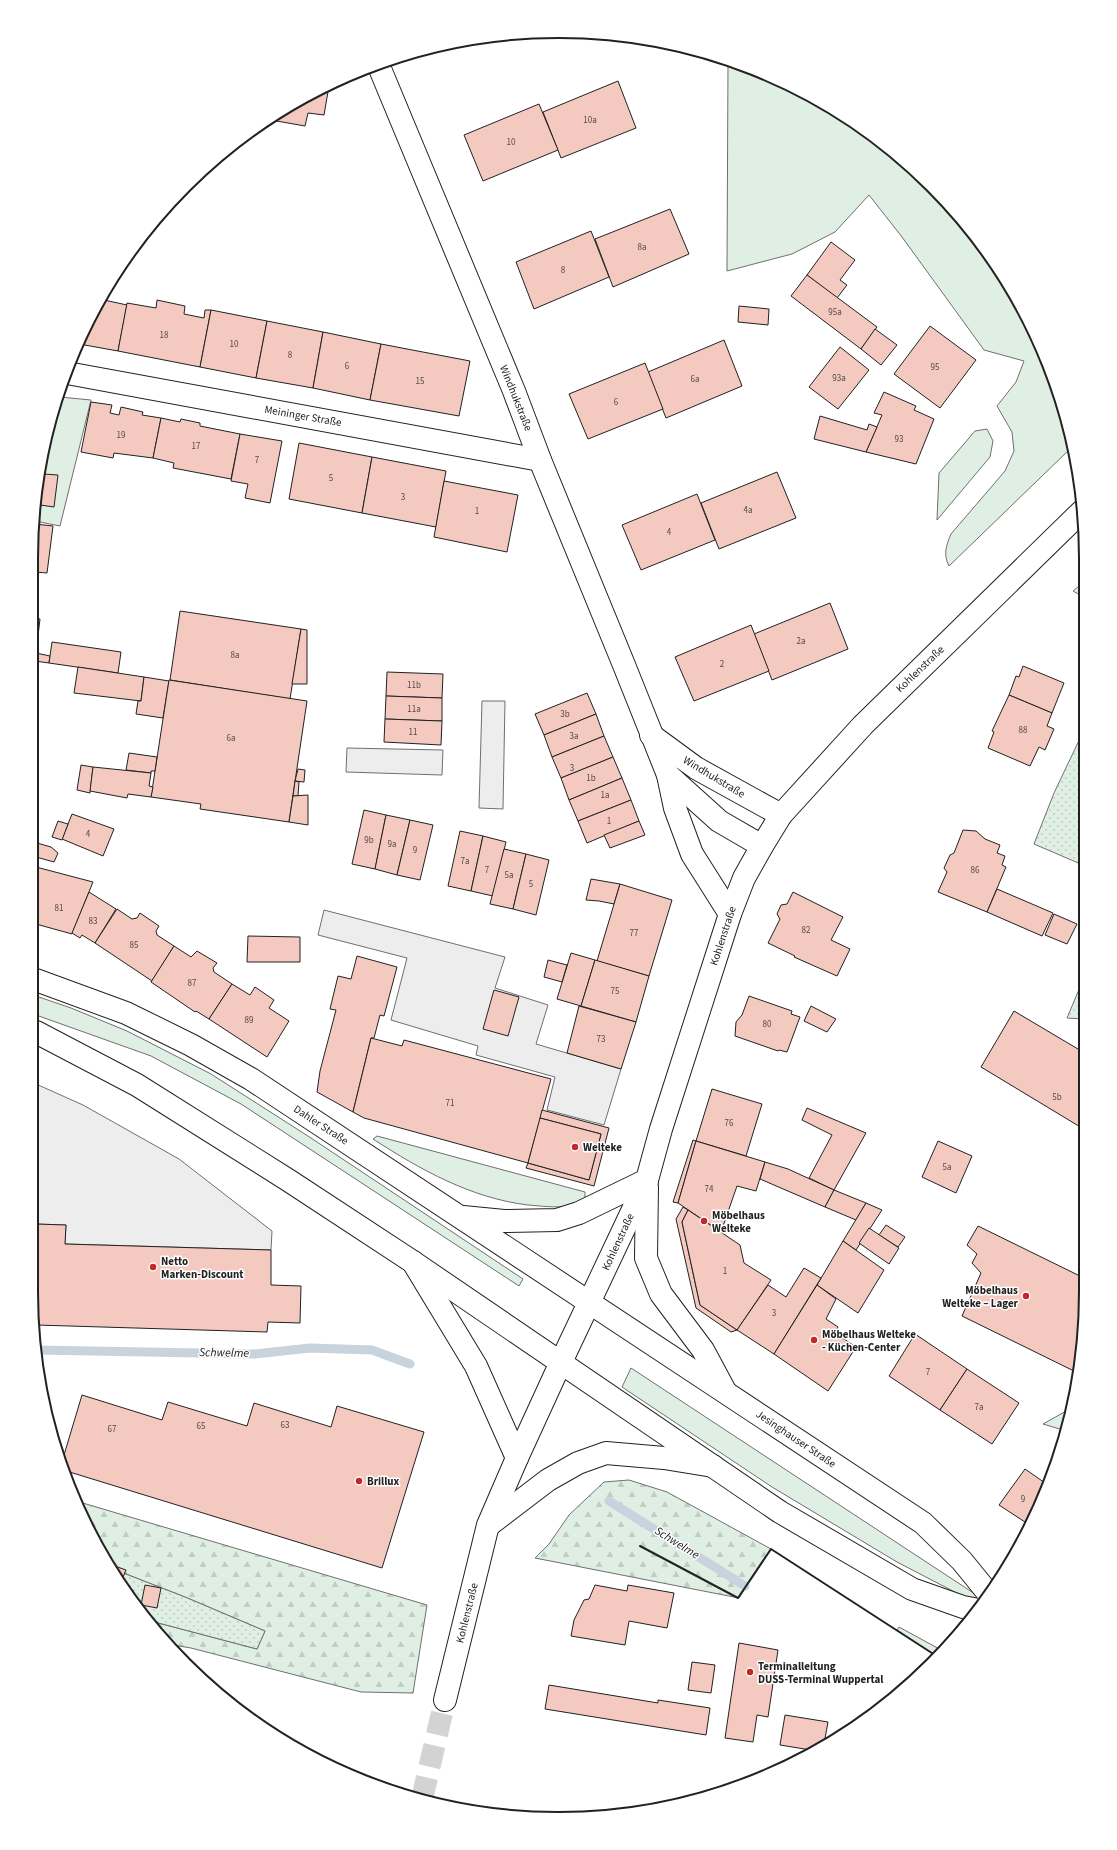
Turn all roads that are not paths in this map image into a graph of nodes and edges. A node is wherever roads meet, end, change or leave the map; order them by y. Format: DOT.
graph roads {
  1 [pos="380,70"];
  2 [pos="72,374"];
  3 [pos="540,460"];
  4 [pos="1077,516"];
  5 [pos="650,734"];
  6 [pos="668,775"];
  7 [pos="782,816"];
  8 [pos="762,846"];
  9 [pos="730,914"];
  10 [pos="38,981"];
  11 [pos="38,1033"];
  12 [pos="646,1180"];
  13 [pos="460,1216"];
  14 [pos="414,1262"];
  15 [pos="589,1302"];
  16 [pos="561,1362"];
  17 [pos="726,1393"];
  18 [pos="517,1458"];
  19 [pos="713,1466"];
  20 [pos="488,1526"];
  21 [pos="985,1589"];
  22 [pos="971,1608"];
  23 [pos="445,1700"];
  1 -- 3 [label="main road, Windhukstraße"];
  2 -- 3 [label="main road, Meininger Straße"];
  3 -- 5 [label="main road, Windhukstraße"];
  4 -- 7 [label="main road, Kohlenstraße"];
  5 -- 6 [label="main road, Windhukstraße"];
  5 -- 7 [label="main road, Windhukstraße"];
  6 -- 8 [label="main road, Windhukstraße"];
  6 -- 9 [label="main road, Windhukstraße"];
  7 -- 8 [label="main road, Kohlenstraße"];
  8 -- 9 [label="main road, Kohlenstraße"];
  9 -- 12 [label="main road, Kohlenstraße"];
  10 -- 13 [label="main road, Dahler Straße"];
  11 -- 14 [label="main road"];
  12 -- 13 [label="main road"];
  12 -- 15 [label="main road, Kohlenstraße"];
  12 -- 17 [label="main road"];
  13 -- 15 [label="main road, Dahler Straße"];
  14 -- 16 [label="main road"];
  14 -- 18 [label="main road"];
  15 -- 16 [label="main road, Kohlenstraße"];
  15 -- 17 [label="main road, Jesinghauser Straße"];
  16 -- 18 [label="main road, Kohlenstraße"];
  16 -- 19 [label="main road"];
  17 -- 21 [label="main road, Jesinghauser Straße"];
  18 -- 20 [label="main road, Kohlenstraße"];
  19 -- 20 [label="main road"];
  19 -- 22 [label="main road"];
  20 -- 23 [label="main road, Kohlenstraße"];
}
